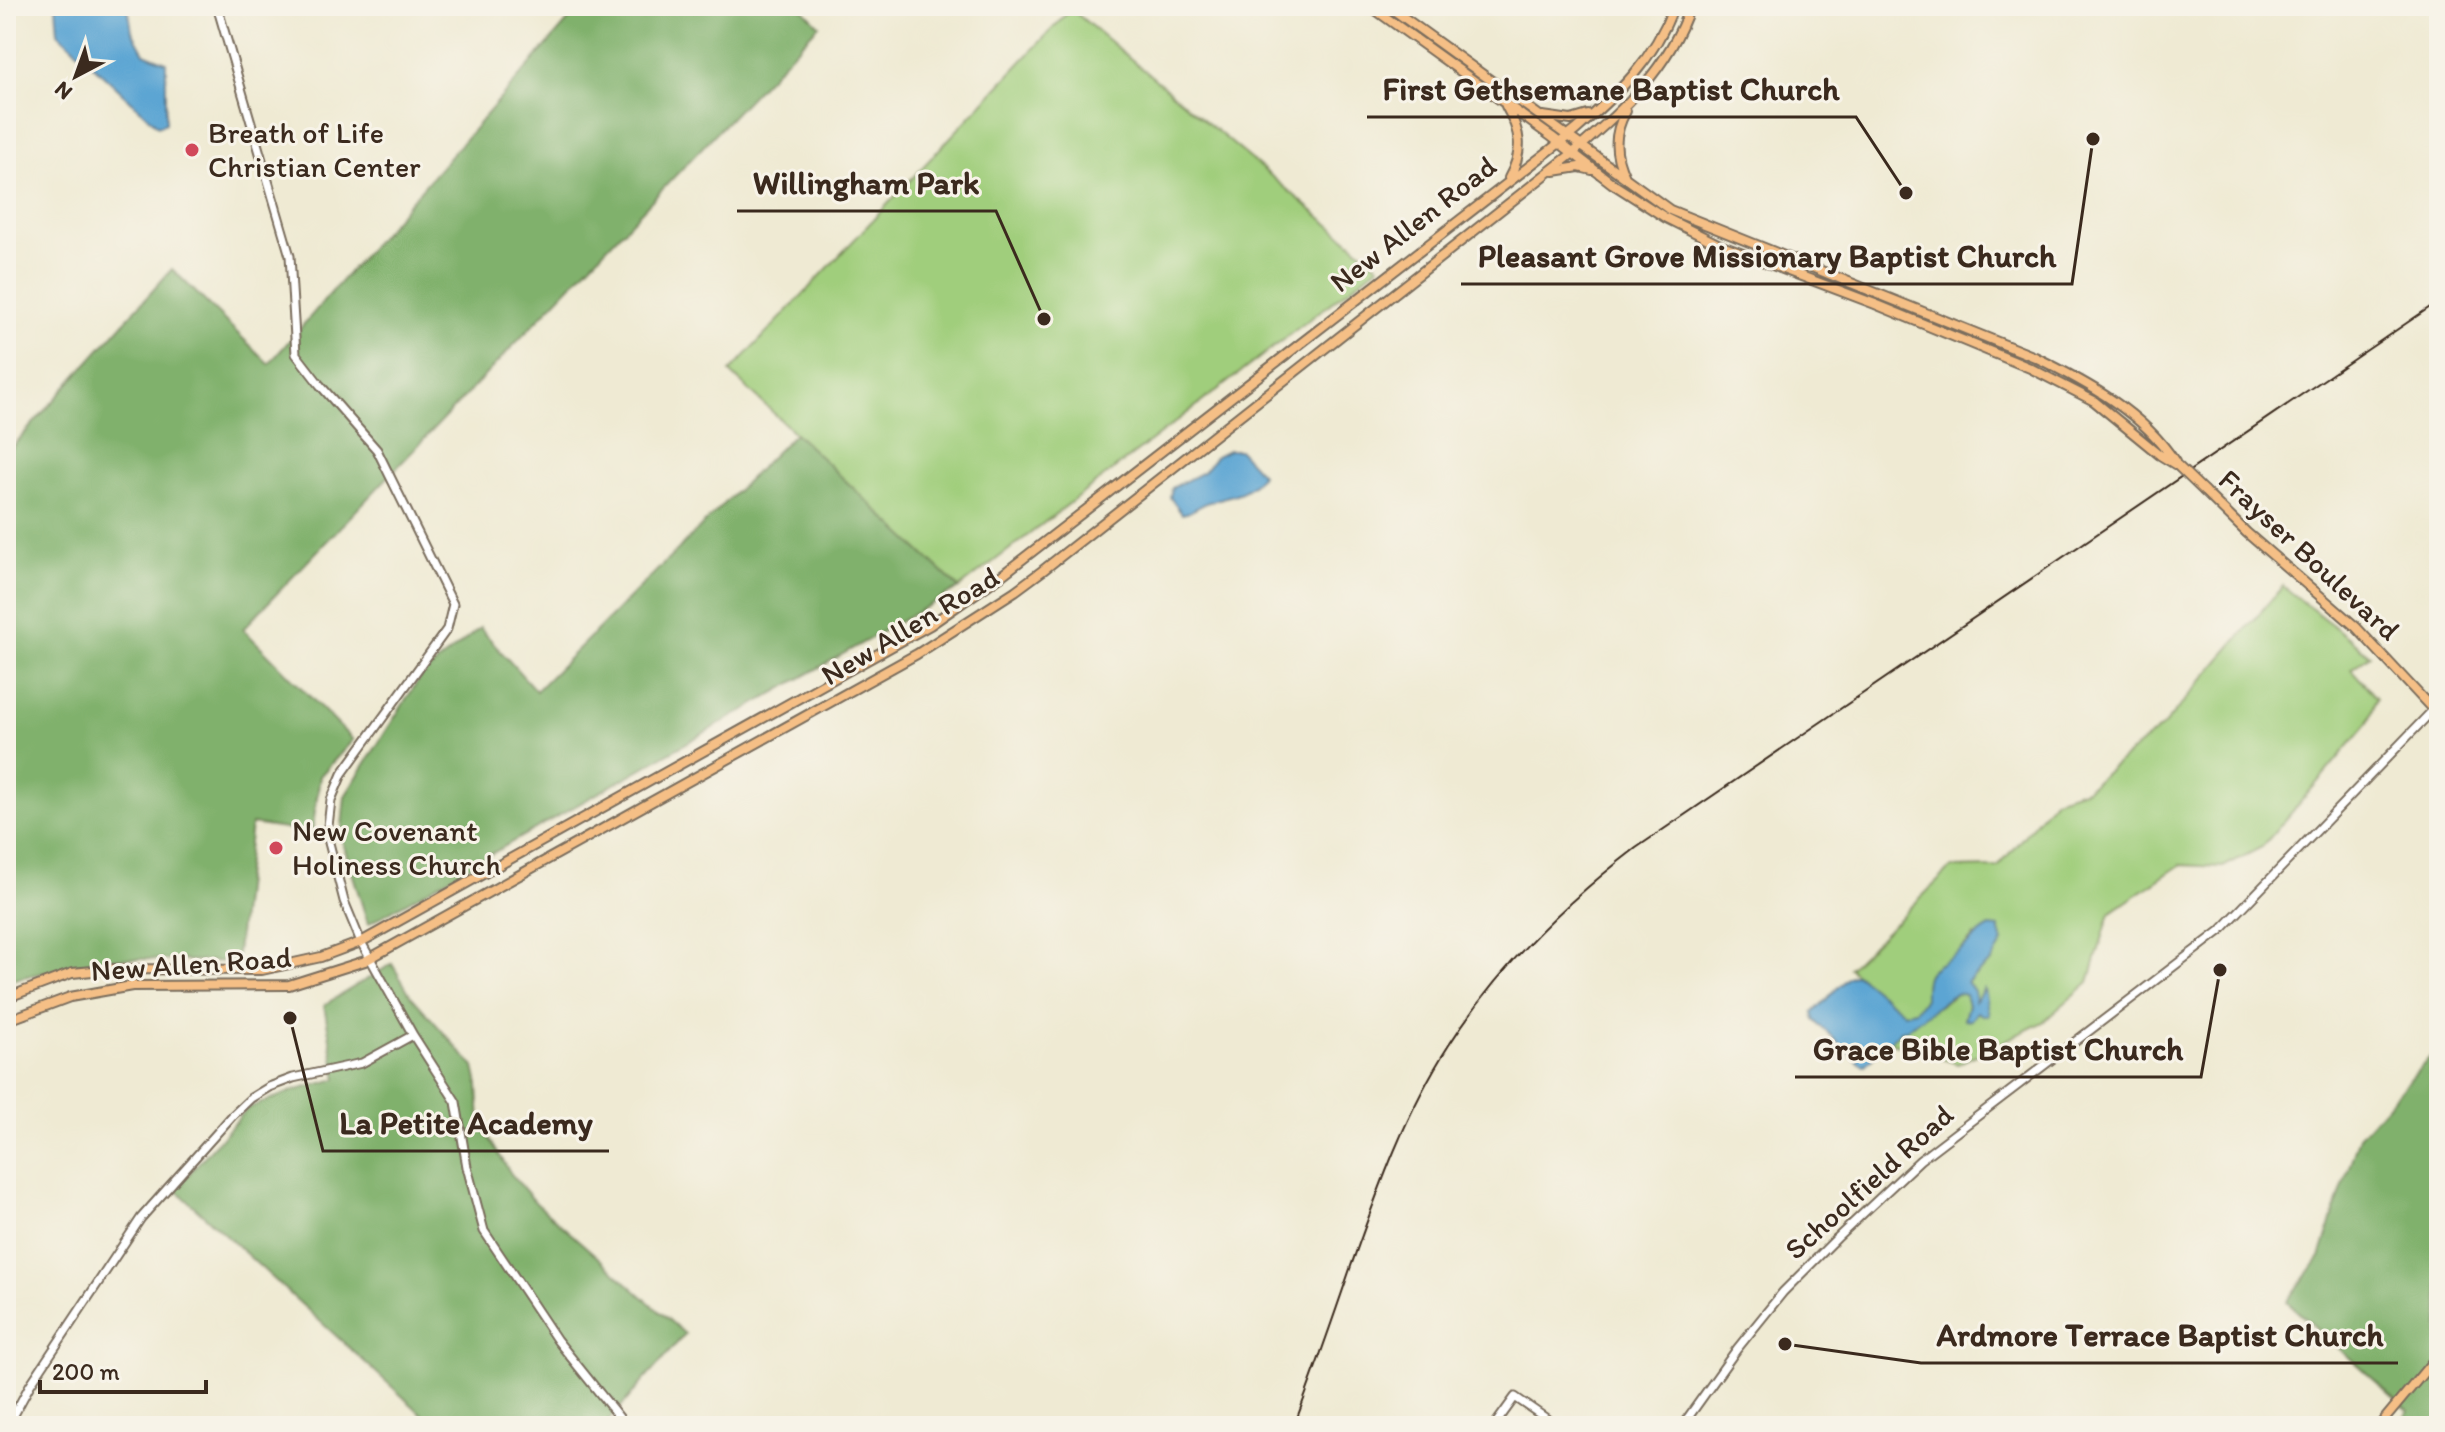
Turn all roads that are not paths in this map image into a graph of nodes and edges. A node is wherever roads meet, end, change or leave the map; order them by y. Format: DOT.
graph roads {
  1 [pos="217,6"];
  2 [pos="1370,6"];
  3 [pos="1388,6"];
  4 [pos="1674,6"];
  5 [pos="1690,6"];
  6 [pos="1631,101"];
  7 [pos="1503,102"];
  8 [pos="1603,106"];
  9 [pos="1539,115"];
  10 [pos="1568,136"];
  11 [pos="1559,143"];
  12 [pos="1581,146"];
  13 [pos="1573,153"];
  14 [pos="1596,171"];
  15 [pos="1548,174"];
  16 [pos="1507,181"];
  17 [pos="1627,181"];
  18 [pos="2178,466"];
  19 [pos="2436,712"];
  20 [pos="628,793"];
  21 [pos="612,824"];
  22 [pos="361,942"];
  23 [pos="371,958"];
  24 [pos="6,998"];
  25 [pos="6,1021"];
  26 [pos="413,1035"];
  27 [pos="2439,1354"];
  28 [pos="8,1423"];
  29 [pos="626,1426"];
  30 [pos="1494,1426"];
  31 [pos="1557,1426"];
  32 [pos="1682,1426"];
  33 [pos="2379,1426"];
  1 -- 22 [label="street"];
  2 -- 7 [label="main road"];
  3 -- 9 [label="main road"];
  4 -- 8 [label="main road, New Allen Road"];
  5 -- 6 [label="main road, New Allen Road"];
  6 -- 12 [label="main road, New Allen Road"];
  6 -- 17 [label="main road"];
  7 -- 11 [label="main road"];
  7 -- 16 [label="main road"];
  8 -- 9 [label="main road"];
  8 -- 10 [label="main road, New Allen Road"];
  9 -- 10 [label="main road"];
  10 -- 11 [label="main road, New Allen Road"];
  10 -- 12 [label="main road"];
  11 -- 13 [label="main road"];
  11 -- 16 [label="main road, New Allen Road"];
  12 -- 13 [label="main road, New Allen Road"];
  12 -- 17 [label="main road"];
  13 -- 14 [label="main road"];
  13 -- 15 [label="main road, New Allen Road"];
  14 -- 15 [label="main road"];
  14 -- 18 [label="main road"];
  15 -- 21 [label="main road, New Allen Road"];
  16 -- 20 [label="main road, New Allen Road"];
  17 -- 18 [label="main road"];
  18 -- 19 [label="main road, Frayser Boulevard, bridge"];
  19 -- 32 [label="street, Schoolfield Road"];
  20 -- 21 [label="main road"];
  20 -- 22 [label="main road, New Allen Road"];
  21 -- 23 [label="main road, New Allen Road"];
  22 -- 23 [label="street"];
  22 -- 24 [label="main road, New Allen Road"];
  23 -- 25 [label="main road, New Allen Road"];
  23 -- 26 [label="street"];
  26 -- 28 [label="street"];
  26 -- 29 [label="street"];
  27 -- 33 [label="main road"];
  30 -- 31 [label="street"];
}
